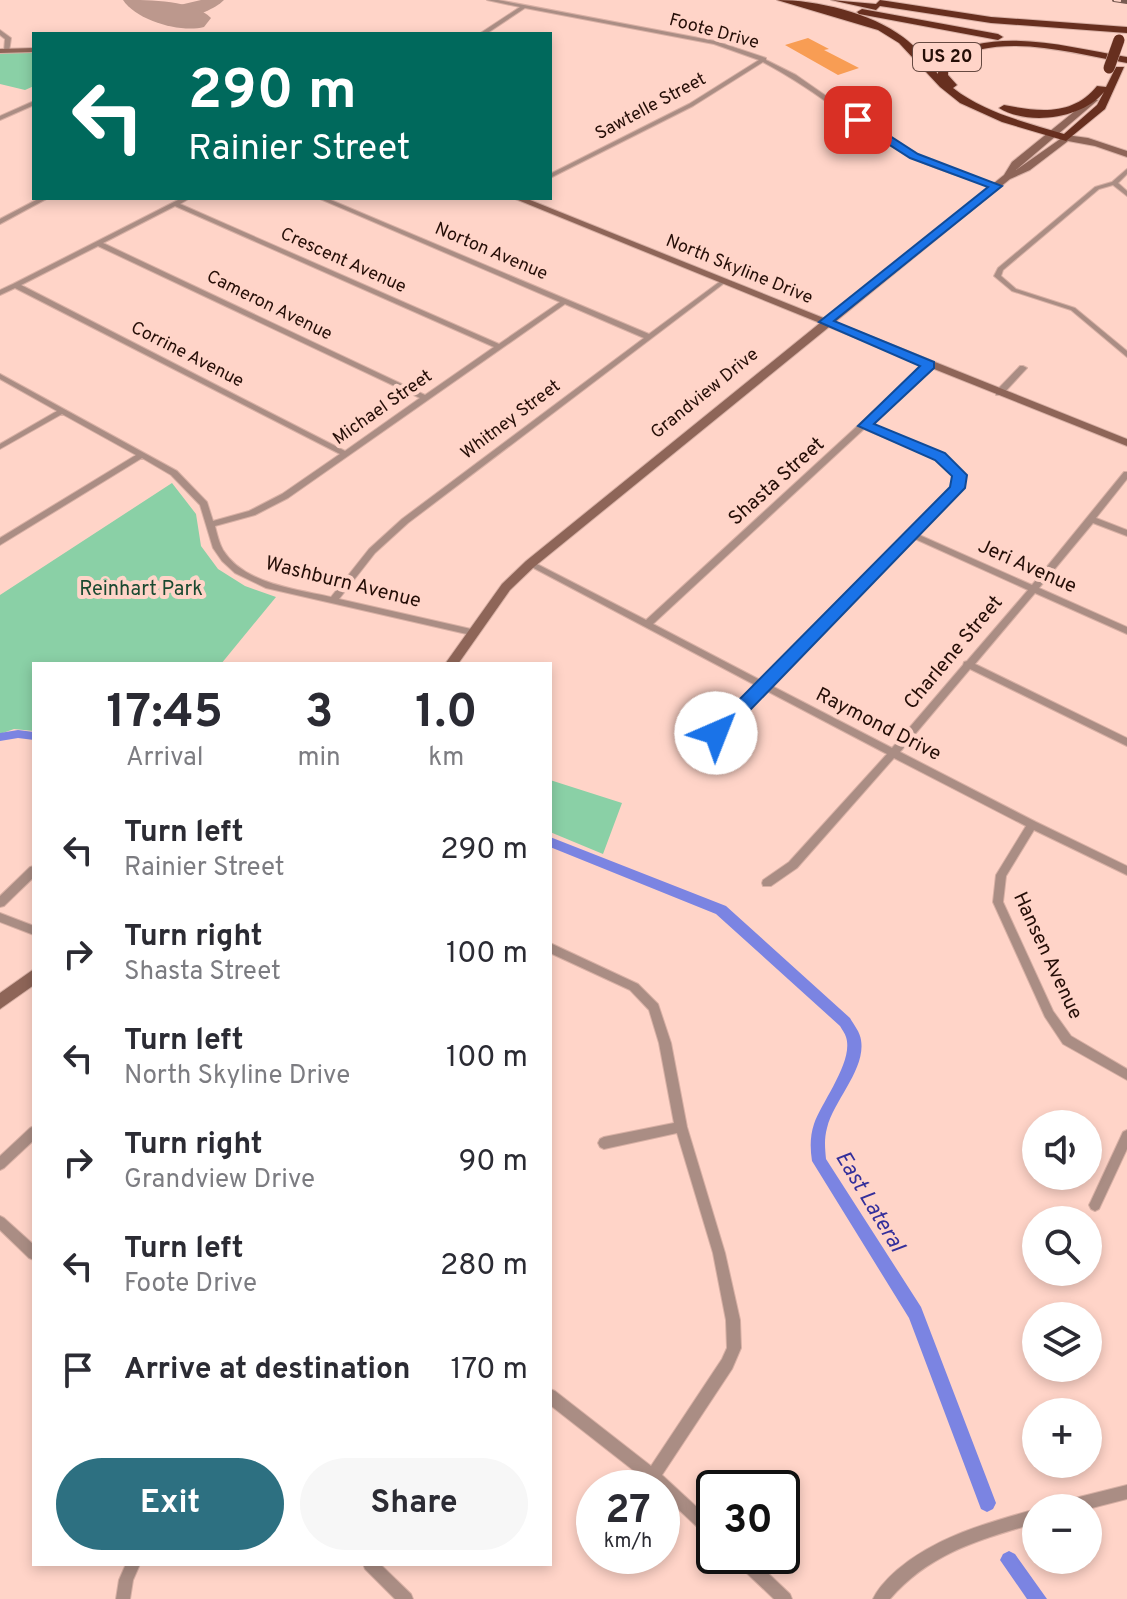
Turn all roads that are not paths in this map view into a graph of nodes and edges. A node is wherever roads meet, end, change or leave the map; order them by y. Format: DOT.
graph roads {
  1 [pos="490,0"];
  2 [pos="782,0"];
  3 [pos="801,0"];
  4 [pos="836,0"];
  5 [pos="860,0"];
  6 [pos="524,7"];
  7 [pos="1124,28"];
  8 [pos="0,32"];
  9 [pos="485,32"];
  10 [pos="32,50"];
  11 [pos="1127,50"];
  12 [pos="3,51"];
  13 [pos="764,59"];
  14 [pos="1121,64"];
  15 [pos="950,83"];
  16 [pos="1094,100"];
  17 [pos="32,104"];
  18 [pos="0,118"];
  19 [pos="1062,135"];
  20 [pos="1127,154"];
  21 [pos="1127,171"];
  22 [pos="552,175"];
  23 [pos="1114,183"];
  24 [pos="996,186"];
  25 [pos="1127,194"];
  26 [pos="41,200"];
  27 [pos="183,200"];
  28 [pos="326,200"];
  29 [pos="522,200"];
  30 [pos="175,204"];
  31 [pos="0,222"];
  32 [pos="98,243"];
  33 [pos="724,281"];
  34 [pos="15,285"];
  35 [pos="0,293"];
  36 [pos="565,301"];
  37 [pos="825,322"];
  38 [pos="649,337"];
  39 [pos="498,346"];
  40 [pos="1127,355"];
  41 [pos="929,365"];
  42 [pos="1023,368"];
  43 [pos="0,376"];
  44 [pos="999,393"];
  45 [pos="425,398"];
  46 [pos="62,411"];
  47 [pos="865,426"];
  48 [pos="1127,443"];
  49 [pos="0,447"];
  50 [pos="345,454"];
  51 [pos="142,455"];
  52 [pos="1127,474"];
  53 [pos="1091,519"];
  54 [pos="210,525"];
  55 [pos="1127,533"];
  56 [pos="913,535"];
  57 [pos="0,542"];
  58 [pos="530,564"];
  59 [pos="1033,589"];
  60 [pos="333,601"];
  61 [pos="647,624"];
  62 [pos="1127,631"];
  63 [pos="471,632"];
  64 [pos="452,662"];
  65 [pos="967,664"];
  66 [pos="763,686"];
  67 [pos="1127,742"];
  68 [pos="705,745"];
  69 [pos="893,753"];
  70 [pos="1032,825"];
  71 [pos="1127,871"];
  72 [pos="32,872"];
  73 [pos="767,883"];
  74 [pos="0,903"];
  75 [pos="0,917"];
  76 [pos="32,930"];
  77 [pos="552,949"];
  78 [pos="32,978"];
  79 [pos="0,1002"];
  80 [pos="1127,1075"];
  81 [pos="681,1127"];
  82 [pos="32,1134"];
  83 [pos="1127,1136"];
  84 [pos="604,1143"];
  85 [pos="0,1164"];
  86 [pos="1095,1205"];
  87 [pos="0,1222"];
  88 [pos="32,1252"];
  89 [pos="552,1398"];
  90 [pos="645,1470"];
  91 [pos="657,1470"];
  92 [pos="1127,1492"];
  93 [pos="1102,1498"];
  94 [pos="680,1501"];
  95 [pos="696,1516"];
  96 [pos="1022,1520"];
  97 [pos="132,1566"];
  98 [pos="372,1566"];
  99 [pos="758,1574"];
  100 [pos="123,1599"];
  101 [pos="406,1599"];
  102 [pos="785,1599"];
  103 [pos="880,1599"];
  1 -- 6 [label="street, Foote Drive"];
  2 -- 19 [label="highway"];
  3 -- 14 [label="highway"];
  4 -- 11 [label="highway"];
  5 -- 7 [label="highway"];
  6 -- 9 [label="street"];
  6 -- 13 [label="street, Foote Drive"];
  7 -- 14 [label="highway, Grandview Drive, bridge"];
  8 -- 12 [label="street"];
  10 -- 12 [label="main road"];
  11 -- 14 [label="highway, Grandview Drive"];
  13 -- 22 [label="street, Sawtelle Street"];
  13 -- 24 [label="street, Foote Drive"];
  14 -- 15 [label="highway, US 20"];
  14 -- 16 [label="highway, Grandview Drive"];
  14 -- 19 [label="highway, Grandview Drive"];
  15 -- 16 [label="highway, US 20"];
  15 -- 19 [label="highway"];
  16 -- 19 [label="main road, Grandview Drive"];
  17 -- 18 [label="street"];
  19 -- 20 [label="main road"];
  19 -- 24 [label="main road, Grandview Drive"];
  21 -- 23 [label="street"];
  23 -- 25 [label="street"];
  23 -- 40 [label="street"];
  24 -- 37 [label="main road, Grandview Drive"];
  26 -- 31 [label="street"];
  27 -- 30 [label="street"];
  28 -- 36 [label="street, Norton Avenue"];
  29 -- 33 [label="main road, North Skyline Drive"];
  30 -- 32 [label="street"];
  30 -- 39 [label="street, Crescent Avenue"];
  32 -- 34 [label="street"];
  32 -- 45 [label="street, Cameron Avenue"];
  33 -- 37 [label="main road, North Skyline Drive"];
  33 -- 38 [label="street, Whitney Street"];
  34 -- 35 [label="street"];
  34 -- 50 [label="street, Corrine Avenue"];
  36 -- 38 [label="street, Norton Avenue"];
  36 -- 39 [label="street, Michael Street"];
  37 -- 41 [label="main road, North Skyline Drive"];
  37 -- 58 [label="main road, Grandview Drive"];
  38 -- 60 [label="street, Whitney Street"];
  39 -- 45 [label="street, Michael Street"];
  41 -- 44 [label="main road, North Skyline Drive"];
  41 -- 47 [label="street, Shasta Street"];
  42 -- 44 [label="street"];
  43 -- 46 [label="street, Washburn Avenue"];
  44 -- 48 [label="main road, North Skyline Drive"];
  45 -- 50 [label="street, Michael Street"];
  46 -- 49 [label="street"];
  46 -- 51 [label="street, Washburn Avenue"];
  47 -- 56 [label="street"];
  47 -- 61 [label="street, Shasta Street"];
  50 -- 54 [label="street, Michael Street"];
  51 -- 54 [label="street, Washburn Avenue"];
  51 -- 57 [label="street"];
  52 -- 53 [label="street, Charlene Street"];
  53 -- 55 [label="street"];
  53 -- 59 [label="street, Charlene Street"];
  54 -- 60 [label="street, Washburn Avenue"];
  56 -- 59 [label="street, Jeri Avenue"];
  56 -- 66 [label="street"];
  58 -- 61 [label="street, Raymond Drive"];
  58 -- 63 [label="main road, Grandview Drive"];
  59 -- 62 [label="street, Jeri Avenue"];
  59 -- 65 [label="street, Charlene Street"];
  60 -- 63 [label="street, Washburn Avenue"];
  61 -- 66 [label="street, Raymond Drive"];
  63 -- 64 [label="main road, Grandview Drive"];
  65 -- 67 [label="street"];
  65 -- 69 [label="street, Charlene Street"];
  66 -- 68 [label="street"];
  66 -- 69 [label="street, Raymond Drive"];
  69 -- 70 [label="street, Raymond Drive"];
  69 -- 73 [label="street, Charlene Street"];
  70 -- 71 [label="street, Raymond Drive"];
  70 -- 80 [label="street, Hansen Avenue"];
  72 -- 74 [label="street"];
  75 -- 76 [label="street"];
  77 -- 81 [label="street"];
  78 -- 79 [label="main road"];
  81 -- 84 [label="street"];
  81 -- 91 [label="street"];
  82 -- 85 [label="street"];
  83 -- 86 [label="street"];
  87 -- 88 [label="street"];
  89 -- 90 [label="street"];
  92 -- 93 [label="street"];
  94 -- 95 [label="street"];
  96 -- 103 [label="street"];
  97 -- 100 [label="street"];
  98 -- 101 [label="street"];
  99 -- 102 [label="street"];
}
